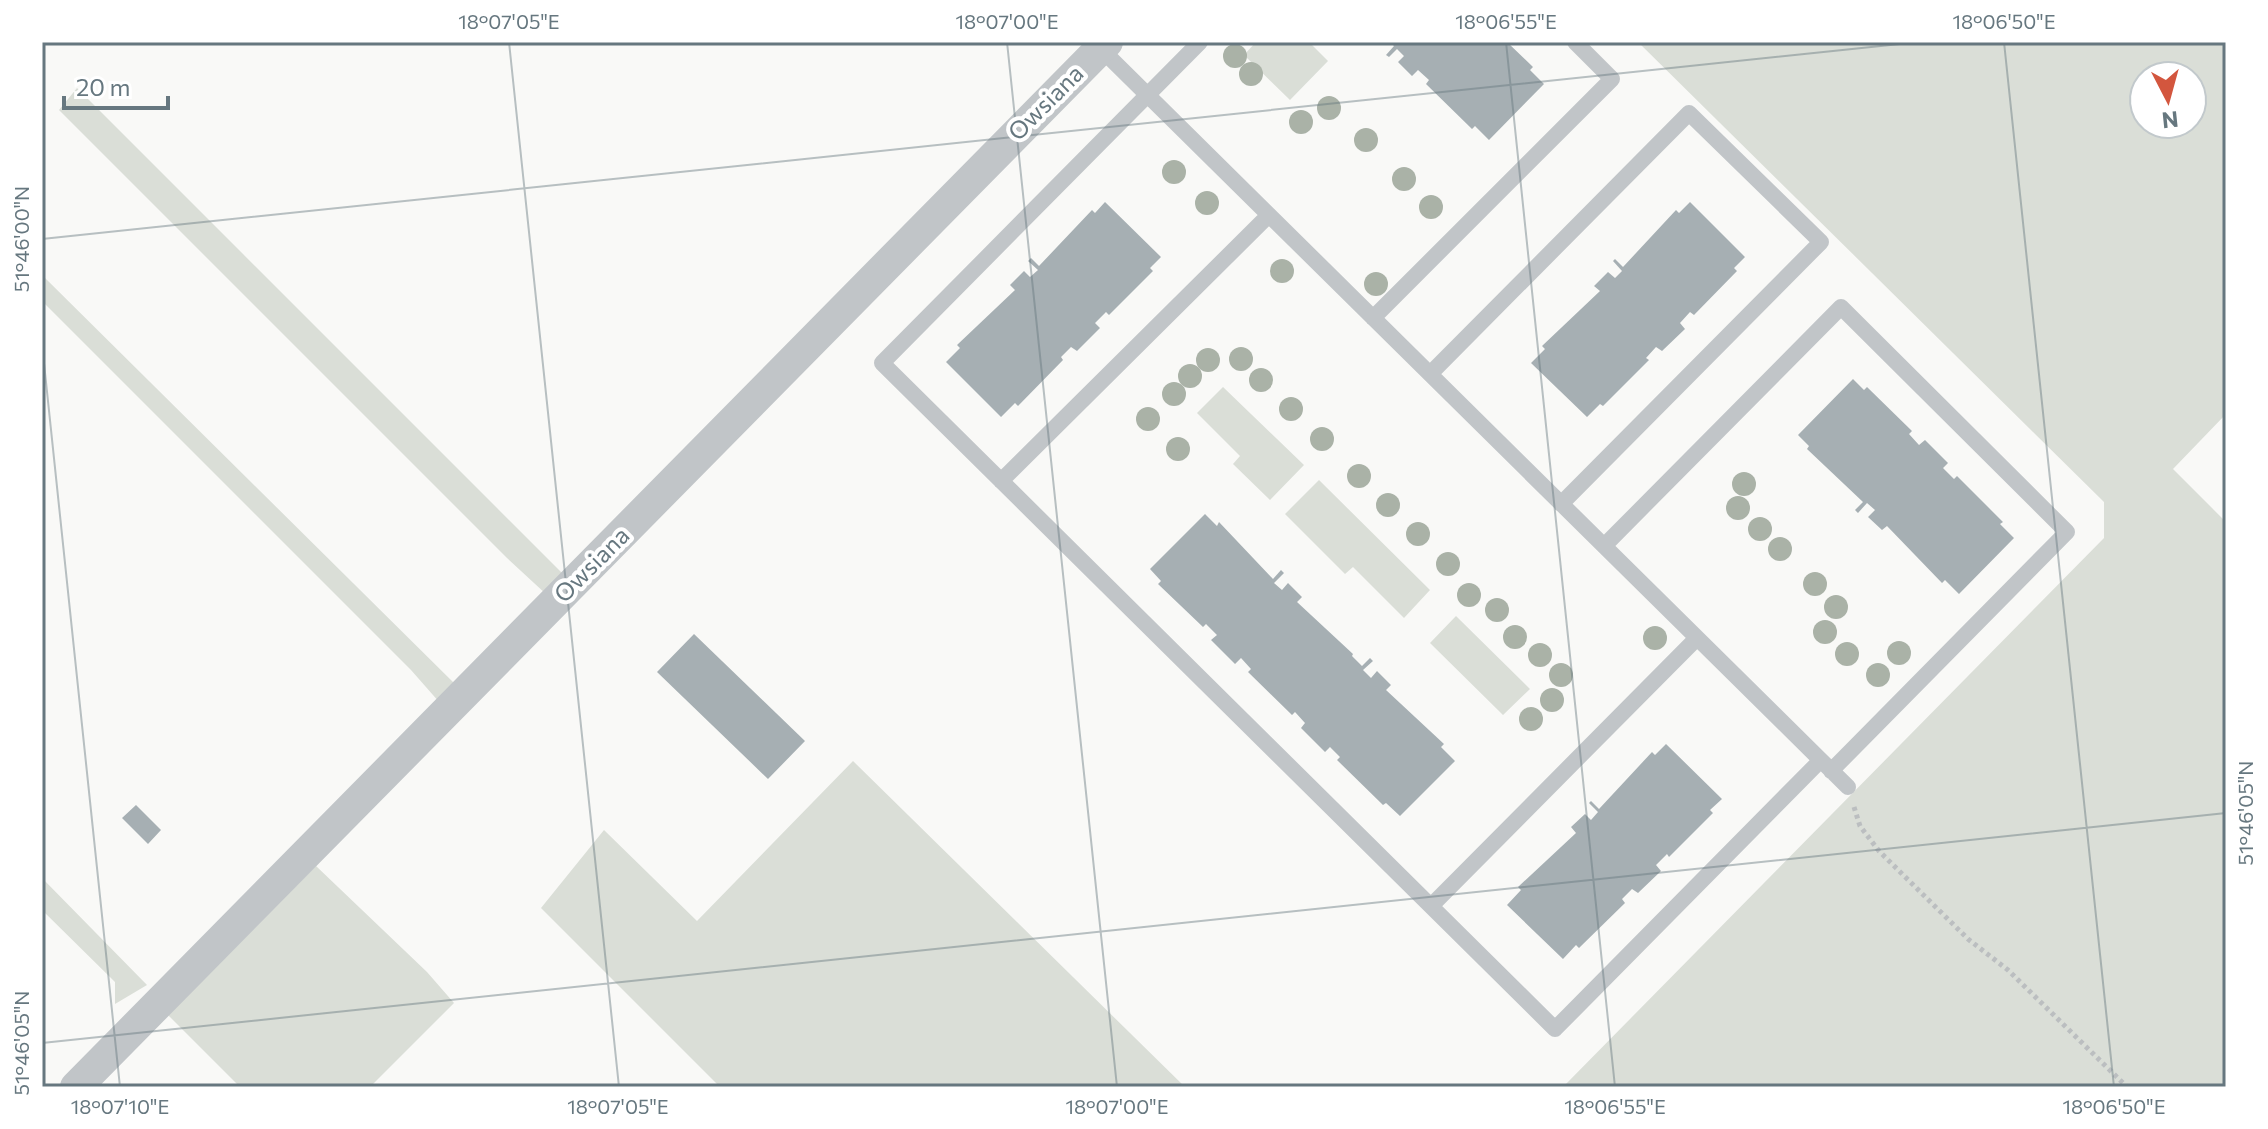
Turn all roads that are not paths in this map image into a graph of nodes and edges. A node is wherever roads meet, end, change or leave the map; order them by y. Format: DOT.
graph roads {
  1 [pos="1200,42"];
  2 [pos="1575,42"];
  3 [pos="1104,45"];
  4 [pos="1148,95"];
  5 [pos="1269,215"];
  6 [pos="1373,318"];
  7 [pos="1430,374"];
  8 [pos="1001,481"];
  9 [pos="1561,504"];
  10 [pos="1604,546"];
  11 [pos="1697,638"];
  12 [pos="1826,766"];
  13 [pos="1848,787"];
  14 [pos="1431,906"];
  15 [pos="76,1087"];
  1 -- 4 [label="lane"];
  2 -- 6 [label="lane"];
  3 -- 4 [label="lane"];
  3 -- 15 [label="street, Owsiana"];
  4 -- 5 [label="lane"];
  4 -- 8 [label="lane"];
  5 -- 6 [label="lane"];
  5 -- 8 [label="lane"];
  6 -- 7 [label="lane"];
  7 -- 9 [label="lane"];
  7 -- 9 [label="lane"];
  8 -- 14 [label="lane"];
  9 -- 10 [label="lane"];
  10 -- 11 [label="lane"];
  10 -- 12 [label="lane"];
  11 -- 12 [label="lane"];
  11 -- 14 [label="lane"];
  12 -- 13 [label="lane"];
  12 -- 14 [label="lane"];
}
